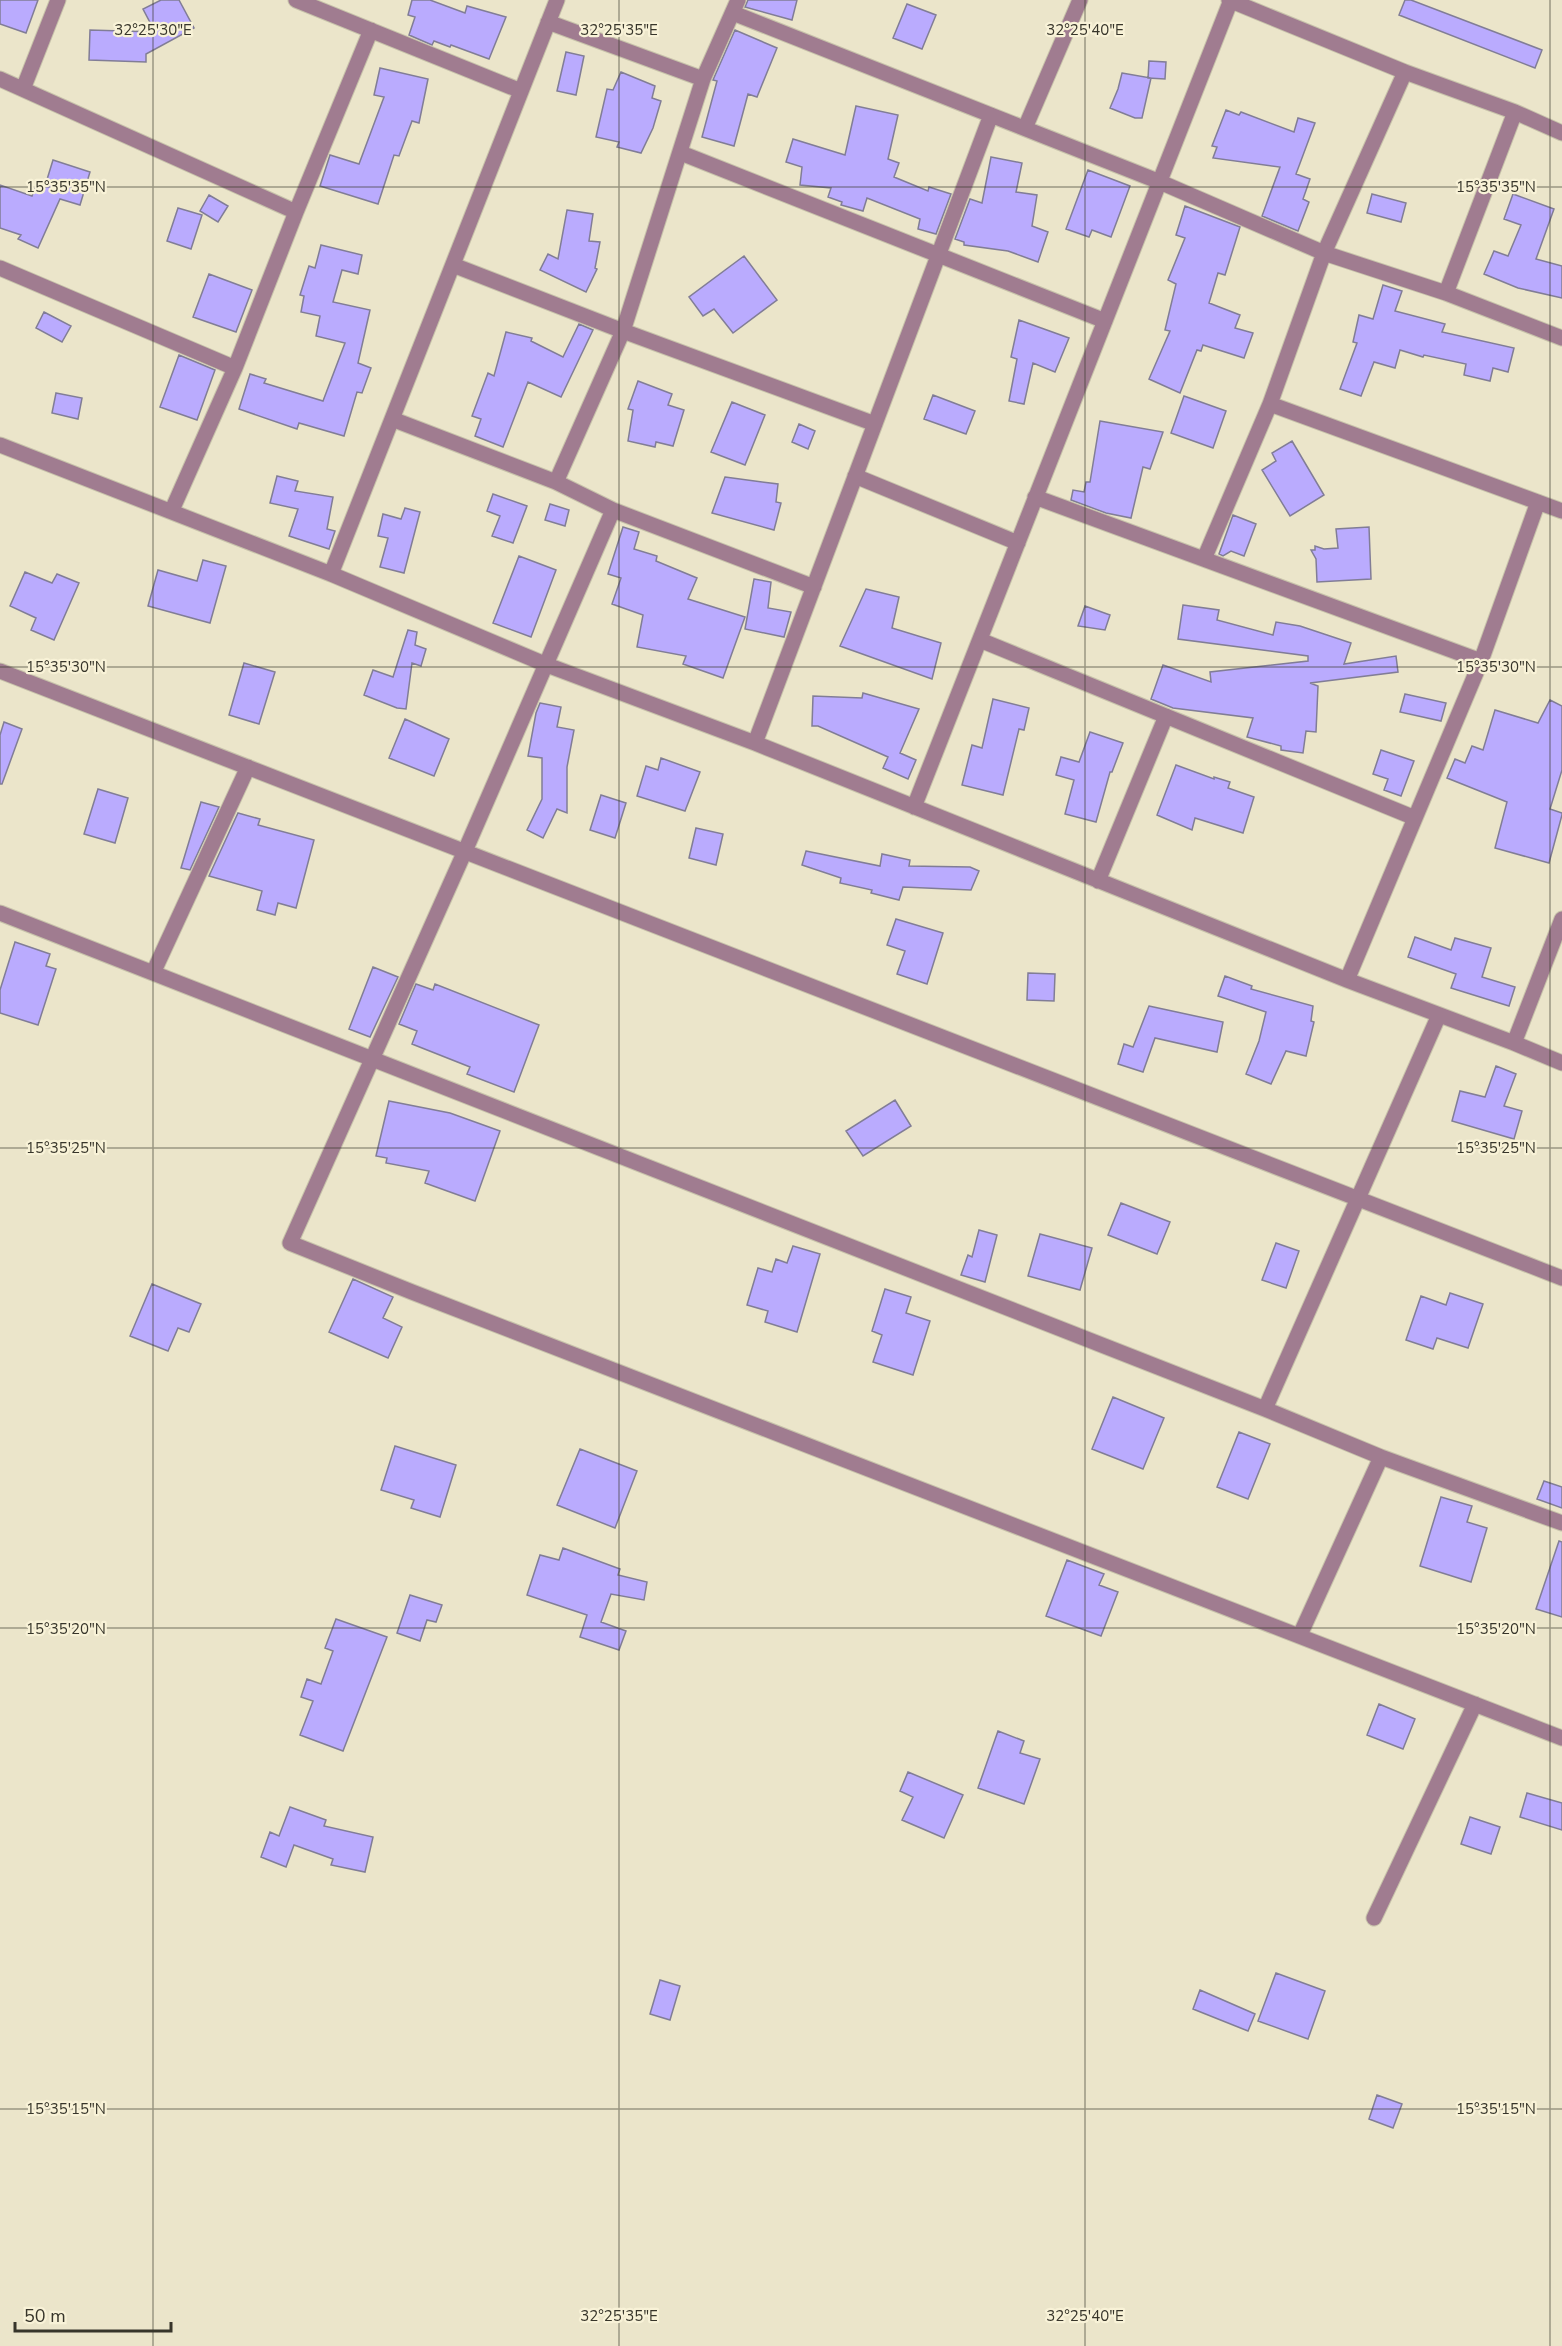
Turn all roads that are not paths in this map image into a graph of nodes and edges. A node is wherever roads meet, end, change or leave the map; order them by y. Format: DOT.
graph roads {
  1 [pos="57,0"];
  2 [pos="296,0"];
  3 [pos="557,0"];
  4 [pos="1080,0"];
  5 [pos="1230,0"];
  6 [pos="735,6"];
  7 [pos="548,22"];
  8 [pos="371,30"];
  9 [pos="1405,72"];
  10 [pos="0,79"];
  11 [pos="703,79"];
  12 [pos="23,90"];
  13 [pos="521,91"];
  14 [pos="1515,112"];
  15 [pos="991,115"];
  16 [pos="1025,128"];
  17 [pos="1562,133"];
  18 [pos="681,153"];
  19 [pos="1160,182"];
  20 [pos="296,212"];
  21 [pos="1324,253"];
  22 [pos="938,255"];
  23 [pos="453,265"];
  24 [pos="0,268"];
  25 [pos="1446,293"];
  26 [pos="1105,321"];
  27 [pos="622,331"];
  28 [pos="1562,338"];
  29 [pos="235,368"];
  30 [pos="1270,404"];
  31 [pos="392,419"];
  32 [pos="875,424"];
  33 [pos="0,445"];
  34 [pos="855,476"];
  35 [pos="556,482"];
  36 [pos="1035,497"];
  37 [pos="1538,502"];
  38 [pos="172,510"];
  39 [pos="613,510"];
  40 [pos="1562,511"];
  41 [pos="1018,543"];
  42 [pos="1204,559"];
  43 [pos="331,574"];
  44 [pos="814,587"];
  45 [pos="980,640"];
  46 [pos="1481,661"];
  47 [pos="547,665"];
  48 [pos="0,671"];
  49 [pos="1166,716"];
  50 [pos="755,744"];
  51 [pos="248,767"];
  52 [pos="914,807"];
  53 [pos="1415,818"];
  54 [pos="465,851"];
  55 [pos="1098,880"];
  56 [pos="0,913"];
  57 [pos="1562,919"];
  58 [pos="153,973"];
  59 [pos="1347,980"];
  60 [pos="1439,1015"];
  61 [pos="1514,1043"];
  62 [pos="373,1059"];
  63 [pos="1562,1063"];
  64 [pos="1358,1198"];
  65 [pos="1562,1278"];
  66 [pos="1265,1409"];
  67 [pos="1382,1457"];
  68 [pos="1562,1523"];
  69 [pos="1300,1635"];
  70 [pos="1475,1704"];
  71 [pos="1562,1738"];
  72 [pos="1374,1918"];
  1 -- 12 [label="street"];
  2 -- 8 [label="street"];
  3 -- 7 [label="street"];
  4 -- 16 [label="street"];
  5 -- 9 [label="street"];
  5 -- 19 [label="street"];
  6 -- 11 [label="street"];
  6 -- 15 [label="street"];
  7 -- 11 [label="street"];
  7 -- 13 [label="street"];
  8 -- 13 [label="street"];
  8 -- 20 [label="street"];
  9 -- 14 [label="street"];
  9 -- 21 [label="street"];
  10 -- 12 [label="street"];
  11 -- 18 [label="street"];
  12 -- 20 [label="street"];
  13 -- 23 [label="street"];
  14 -- 17 [label="street"];
  14 -- 25 [label="street"];
  15 -- 16 [label="street"];
  15 -- 22 [label="street"];
  16 -- 19 [label="street"];
  18 -- 22 [label="street"];
  18 -- 27 [label="street"];
  19 -- 21 [label="street"];
  19 -- 26 [label="street"];
  20 -- 29 [label="street"];
  21 -- 25 [label="street"];
  21 -- 30 [label="street"];
  22 -- 26 [label="street"];
  22 -- 32 [label="street"];
  23 -- 27 [label="street"];
  23 -- 31 [label="street"];
  24 -- 29 [label="street"];
  25 -- 28 [label="street"];
  26 -- 36 [label="street"];
  27 -- 32 [label="street"];
  27 -- 35 [label="street"];
  29 -- 38 [label="street"];
  30 -- 37 [label="street"];
  30 -- 42 [label="street"];
  31 -- 35 [label="street"];
  31 -- 43 [label="street"];
  32 -- 34 [label="street"];
  33 -- 38 [label="street"];
  34 -- 41 [label="street"];
  34 -- 44 [label="street"];
  35 -- 39 [label="street"];
  36 -- 41 [label="street"];
  36 -- 42 [label="street"];
  37 -- 40 [label="street"];
  37 -- 46 [label="street"];
  38 -- 43 [label="street"];
  39 -- 44 [label="street"];
  39 -- 47 [label="street"];
  41 -- 45 [label="street"];
  42 -- 46 [label="street"];
  43 -- 47 [label="street"];
  44 -- 50 [label="street"];
  45 -- 49 [label="street"];
  45 -- 52 [label="street"];
  46 -- 53 [label="street"];
  47 -- 50 [label="street"];
  47 -- 54 [label="street"];
  48 -- 51 [label="street"];
  49 -- 53 [label="street"];
  49 -- 55 [label="street"];
  50 -- 52 [label="street"];
  51 -- 54 [label="street"];
  51 -- 58 [label="street"];
  52 -- 55 [label="street"];
  53 -- 59 [label="street"];
  54 -- 62 [label="street"];
  54 -- 64 [label="street"];
  55 -- 59 [label="street"];
  56 -- 58 [label="street"];
  57 -- 61 [label="street"];
  58 -- 62 [label="street"];
  59 -- 60 [label="street"];
  60 -- 61 [label="street"];
  60 -- 64 [label="street"];
  61 -- 63 [label="street"];
  62 -- 66 [label="street"];
  62 -- 69 [label="street"];
  64 -- 65 [label="street"];
  64 -- 66 [label="street"];
  66 -- 67 [label="street"];
  67 -- 68 [label="street"];
  67 -- 69 [label="street"];
  69 -- 70 [label="street"];
  70 -- 71 [label="street"];
  70 -- 72 [label="street"];
}
